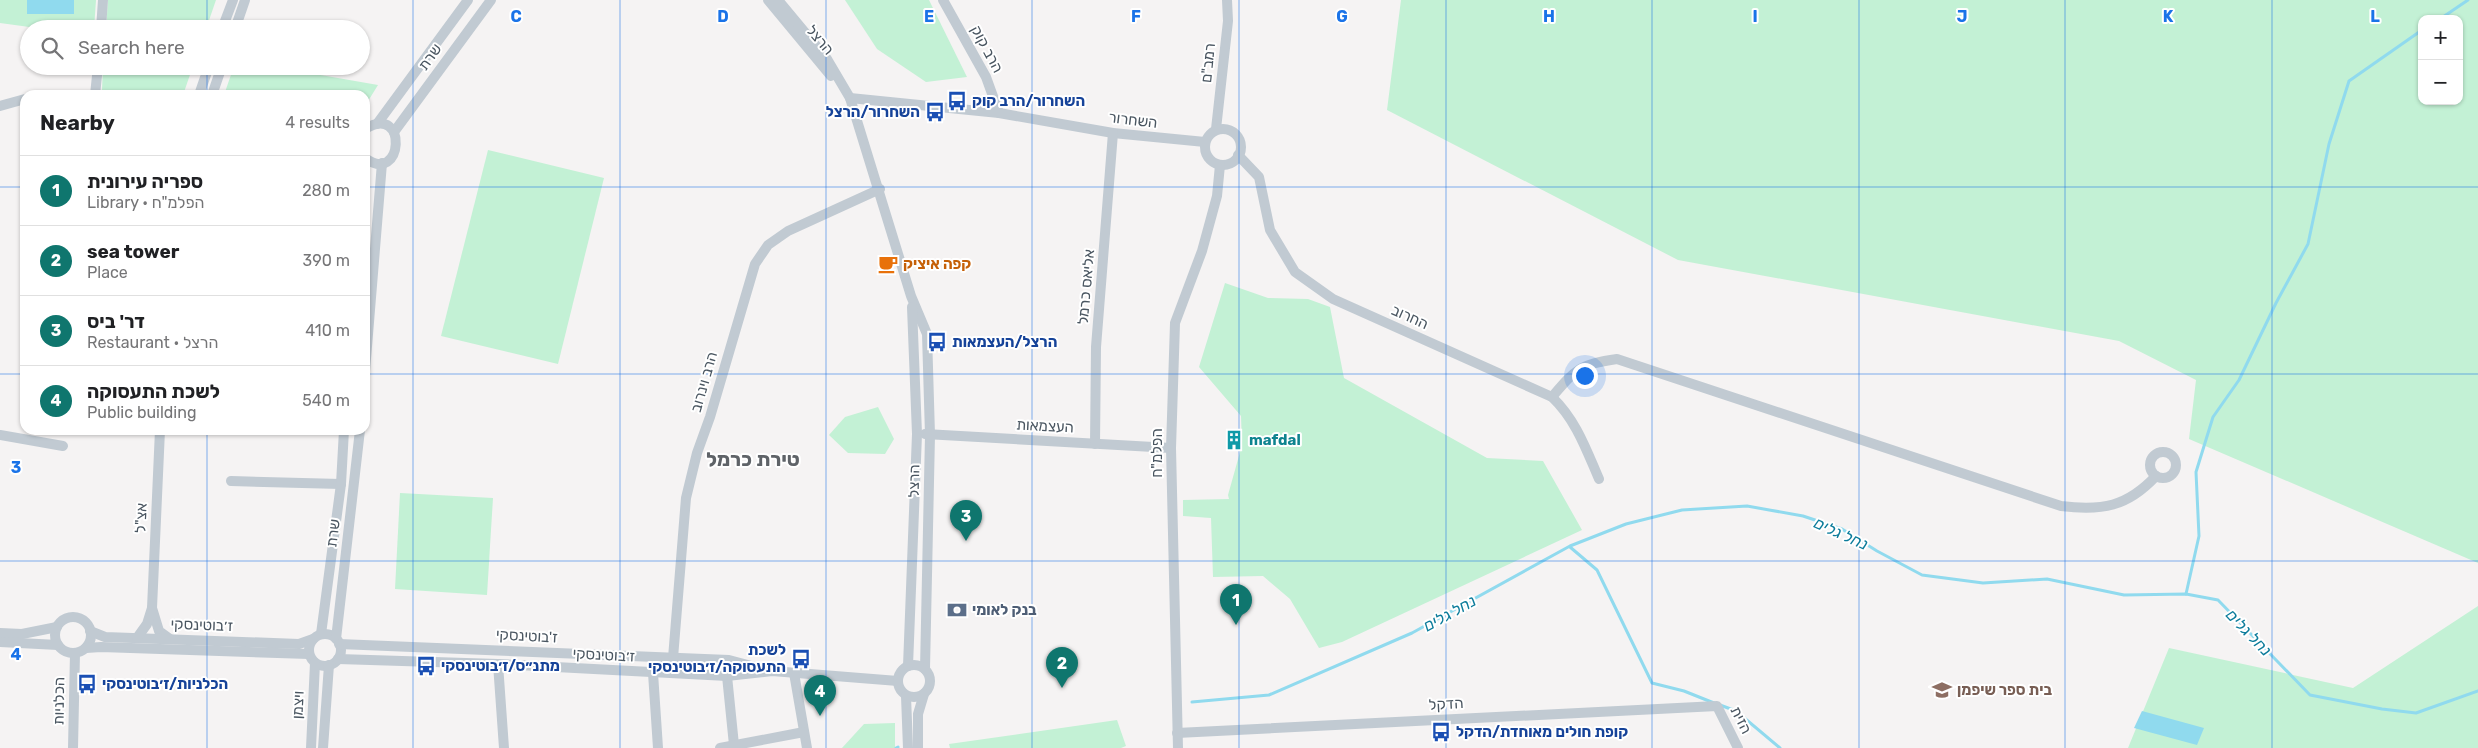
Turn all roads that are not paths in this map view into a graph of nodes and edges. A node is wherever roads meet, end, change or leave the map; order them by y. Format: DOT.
graph roads {
  1 [pos="103,0"];
  2 [pos="232,0"];
  3 [pos="245,0"];
  4 [pos="468,0"];
  5 [pos="491,0"];
  6 [pos="768,0"];
  7 [pos="778,0"];
  8 [pos="943,0"];
  9 [pos="1227,0"];
  10 [pos="102,20"];
  11 [pos="225,20"];
  12 [pos="238,20"];
  13 [pos="97,75"];
  14 [pos="206,75"];
  15 [pos="219,75"];
  16 [pos="96,90"];
  17 [pos="201,90"];
  18 [pos="214,90"];
  19 [pos="850,98"];
  20 [pos="20,100"];
  21 [pos="0,106"];
  22 [pos="999,114"];
  23 [pos="377,124"];
  24 [pos="370,127"];
  25 [pos="1216,129"];
  26 [pos="394,132"];
  27 [pos="1113,133"];
  28 [pos="1205,142"];
  29 [pos="1238,155"];
  30 [pos="370,160"];
  31 [pos="382,163"];
  32 [pos="1220,164"];
  33 [pos="880,189"];
  34 [pos="911,296"];
  35 [pos="370,310"];
  36 [pos="1552,397"];
  37 [pos="917,434"];
  38 [pos="0,435"];
  39 [pos="160,435"];
  40 [pos="344,435"];
  41 [pos="359,435"];
  42 [pos="930,435"];
  43 [pos="1095,444"];
  44 [pos="63,446"];
  45 [pos="1171,448"];
  46 [pos="2156,476"];
  47 [pos="1599,480"];
  48 [pos="231,481"];
  49 [pos="340,484"];
  50 [pos="152,608"];
  51 [pos="57,627"];
  52 [pos="90,630"];
  53 [pos="0,633"];
  54 [pos="317,637"];
  55 [pos="137,638"];
  56 [pos="170,640"];
  57 [pos="337,641"];
  58 [pos="0,642"];
  59 [pos="58,646"];
  60 [pos="86,648"];
  61 [pos="75,653"];
  62 [pos="312,658"];
  63 [pos="673,658"];
  64 [pos="338,659"];
  65 [pos="498,664"];
  66 [pos="329,665"];
  67 [pos="908,666"];
  68 [pos="925,669"];
  69 [pos="772,671"];
  70 [pos="653,673"];
  71 [pos="794,673"];
  72 [pos="727,676"];
  73 [pos="898,680"];
  74 [pos="924,694"];
  75 [pos="906,696"];
  76 [pos="1717,706"];
  77 [pos="804,732"];
  78 [pos="1177,734"];
  79 [pos="734,745"];
  80 [pos="74,748"];
  81 [pos="311,748"];
  82 [pos="324,748"];
  83 [pos="504,748"];
  84 [pos="658,748"];
  85 [pos="720,748"];
  86 [pos="807,748"];
  87 [pos="908,748"];
  88 [pos="918,748"];
  89 [pos="1178,748"];
  90 [pos="1738,748"];
  1 -- 10 [label="street"];
  2 -- 11 [label="street"];
  3 -- 12 [label="street"];
  4 -- 23 [label="street, שרת"];
  5 -- 26 [label="street, שרת"];
  6 -- 19 [label="street, הרצל"];
  7 -- 19 [label="street, הרצל"];
  8 -- 22 [label="street, הרב קוק"];
  9 -- 25 [label="street, רמב\"ם"];
  13 -- 16 [label="street"];
  14 -- 17 [label="street"];
  15 -- 18 [label="street"];
  19 -- 22 [label="street, השחרור"];
  19 -- 33 [label="street, הרצל"];
  20 -- 21 [label="street"];
  22 -- 27 [label="street, השחרור"];
  23 -- 24 [label="street"];
  23 -- 26 [label="street"];
  25 -- 28 [label="street"];
  25 -- 29 [label="street"];
  26 -- 31 [label="street"];
  27 -- 28 [label="street, השחרור"];
  27 -- 43 [label="street, אליאס כרמל"];
  28 -- 32 [label="street"];
  29 -- 32 [label="street"];
  29 -- 36 [label="street, החרוב"];
  30 -- 31 [label="street"];
  31 -- 35 [label="street"];
  32 -- 45 [label="street, הפלמ\"ח"];
  33 -- 34 [label="street, הרצל"];
  33 -- 63 [label="street, הרב וינרוב"];
  34 -- 37 [label="street, הרצל"];
  34 -- 42 [label="street, הרצל"];
  36 -- 46 [label="street"];
  36 -- 47 [label="street, החרוב"];
  37 -- 42 [label="street, העצמאות"];
  37 -- 67 [label="street, הרצל"];
  38 -- 44 [label="street"];
  39 -- 50 [label="street, אצ\"ל"];
  40 -- 49 [label="street, שרת"];
  41 -- 57 [label="street, שרת"];
  42 -- 43 [label="street, העצמאות"];
  42 -- 68 [label="street, הרצל"];
  43 -- 45 [label="street, העצמאות"];
  45 -- 78 [label="street, הפלמ\"ח"];
  48 -- 49 [label="street"];
  49 -- 54 [label="street, שרת"];
  50 -- 55 [label="street, אצ\"ל"];
  50 -- 56 [label="street, אצ\"ל"];
  51 -- 52 [label="street"];
  51 -- 53 [label="street"];
  51 -- 59 [label="street"];
  52 -- 55 [label="street, ז׳בוטינסקי"];
  52 -- 60 [label="street"];
  54 -- 56 [label="street, ז׳בוטינסקי"];
  54 -- 57 [label="street"];
  54 -- 62 [label="street"];
  55 -- 56 [label="street, ז׳בוטינסקי"];
  57 -- 63 [label="street, ז'בוטינסקי"];
  57 -- 64 [label="street"];
  58 -- 59 [label="street"];
  59 -- 61 [label="street"];
  60 -- 61 [label="street"];
  60 -- 62 [label="street, ז׳בוטינסקי"];
  61 -- 80 [label="street, הכלניות"];
  62 -- 66 [label="street"];
  62 -- 81 [label="street, ויצמן"];
  63 -- 69 [label="street, ז'בוטינסקי"];
  64 -- 65 [label="street, ז׳בוטינסקי"];
  64 -- 66 [label="street"];
  65 -- 70 [label="street, ז׳בוטינסקי"];
  65 -- 83 [label="street"];
  66 -- 82 [label="street, ויצמן"];
  67 -- 68 [label="street"];
  67 -- 73 [label="street"];
  68 -- 74 [label="street"];
  69 -- 71 [label="street, ז׳בוטינסקי"];
  69 -- 72 [label="street, ז׳בוטינסקי"];
  70 -- 72 [label="street, ז׳בוטינסקי"];
  70 -- 84 [label="street"];
  71 -- 73 [label="street, ז׳בוטינסקי"];
  71 -- 77 [label="street"];
  72 -- 79 [label="street"];
  73 -- 75 [label="street"];
  74 -- 75 [label="street"];
  74 -- 88 [label="street"];
  75 -- 87 [label="street"];
  76 -- 78 [label="street, הדקל"];
  76 -- 90 [label="street, הזית"];
  77 -- 79 [label="street"];
  77 -- 86 [label="street"];
  78 -- 89 [label="street, הפלמ\"ח"];
  79 -- 85 [label="street"];
}
